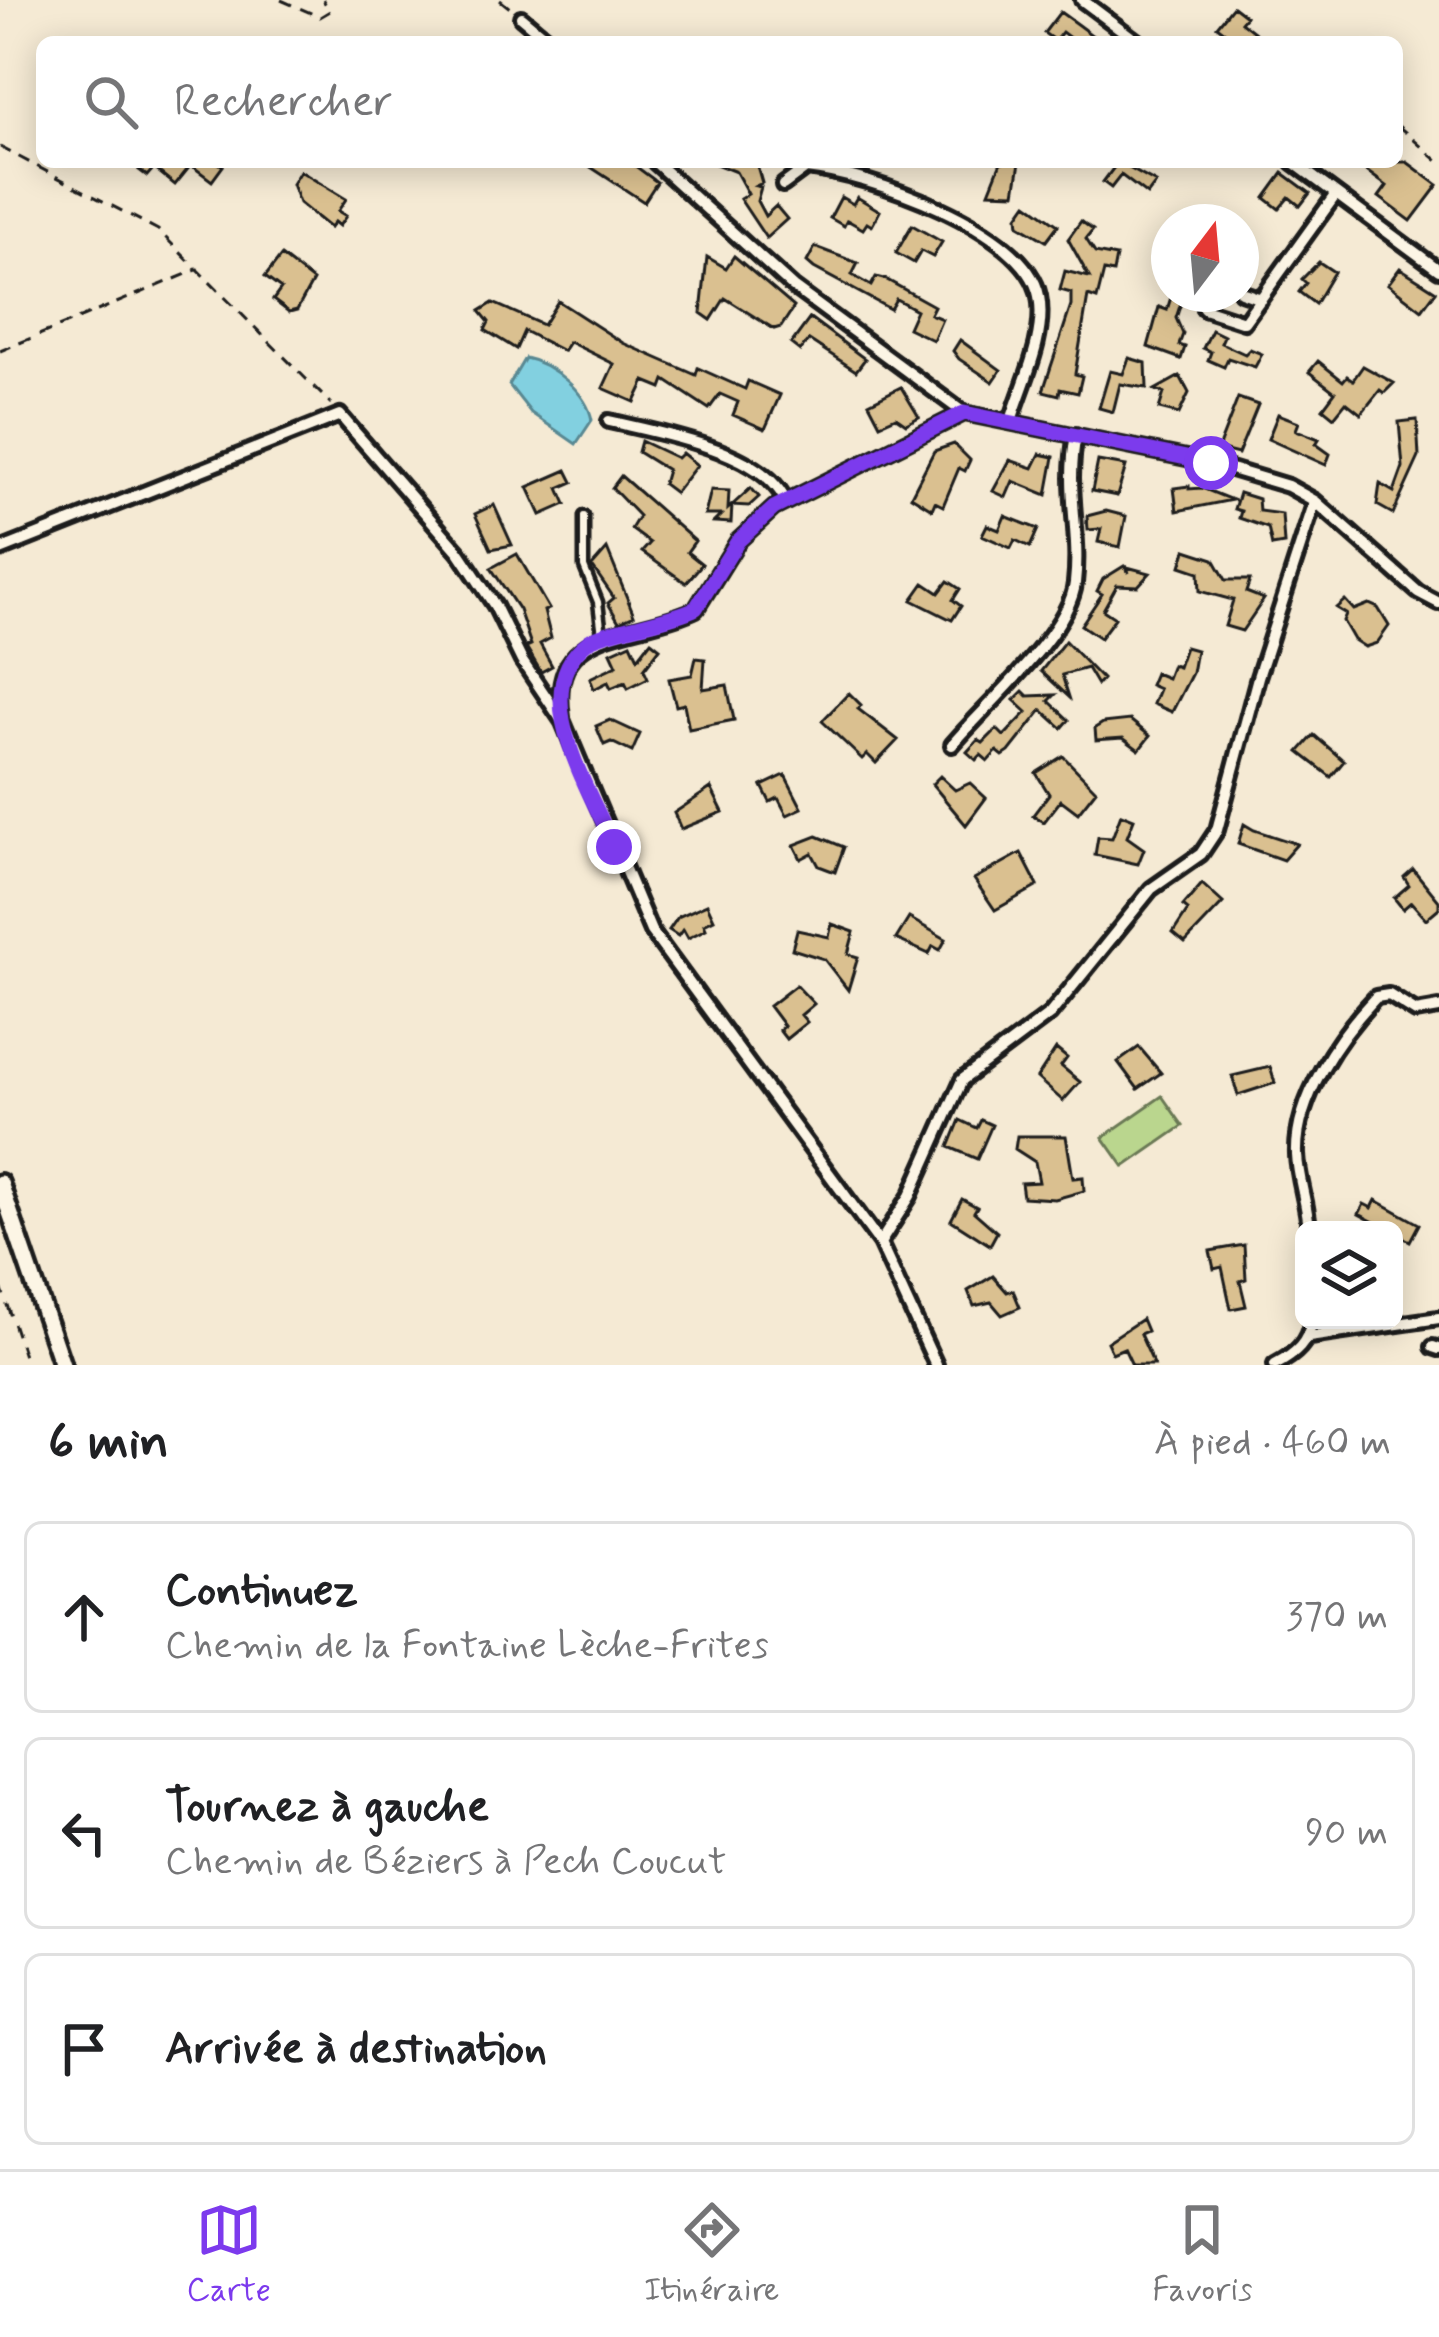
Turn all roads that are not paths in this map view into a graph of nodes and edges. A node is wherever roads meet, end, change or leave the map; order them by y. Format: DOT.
graph roads {
  1 [pos="1082,0"];
  2 [pos="521,17"];
  3 [pos="544,36"];
  4 [pos="1130,36"];
  5 [pos="663,168"];
  6 [pos="803,168"];
  7 [pos="820,168"];
  8 [pos="1301,168"];
  9 [pos="783,185"];
  10 [pos="1336,194"];
  11 [pos="1439,270"];
  12 [pos="1261,299"];
  13 [pos="1259,302"];
  14 [pos="1213,312"];
  15 [pos="1251,312"];
  16 [pos="964,413"];
  17 [pos="609,421"];
  18 [pos="1011,421"];
  19 [pos="1076,435"];
  20 [pos="785,500"];
  21 [pos="1315,501"];
  22 [pos="584,516"];
  23 [pos="0,550"];
  24 [pos="1439,603"];
  25 [pos="602,635"];
  26 [pos="563,722"];
  27 [pos="952,745"];
  28 [pos="1439,1008"];
  29 [pos="0,1184"];
  30 [pos="1308,1221"];
  31 [pos="880,1243"];
  32 [pos="1439,1318"];
  33 [pos="1310,1329"];
  34 [pos="1309,1337"];
  35 [pos="62,1365"];
  36 [pos="936,1365"];
  37 [pos="1275,1365"];
  1 -- 4 [label="street"];
  2 -- 3 [label="street"];
  5 -- 16 [label="street"];
  6 -- 9 [label="street"];
  7 -- 18 [label="street"];
  8 -- 10 [label="street"];
  10 -- 11 [label="street"];
  10 -- 12 [label="street"];
  12 -- 13 [label="street"];
  14 -- 15 [label="street"];
  16 -- 18 [label="street"];
  16 -- 20 [label="street"];
  17 -- 20 [label="street"];
  18 -- 19 [label="street"];
  19 -- 21 [label="street"];
  19 -- 27 [label="street"];
  20 -- 25 [label="street"];
  21 -- 24 [label="street"];
  21 -- 31 [label="street"];
  22 -- 25 [label="lane"];
  23 -- 26 [label="street"];
  25 -- 26 [label="street"];
  26 -- 31 [label="street"];
  28 -- 30 [label="street"];
  29 -- 35 [label="main road"];
  31 -- 36 [label="street"];
  32 -- 34 [label="street"];
  33 -- 34 [label="street"];
  34 -- 37 [label="street"];
}
